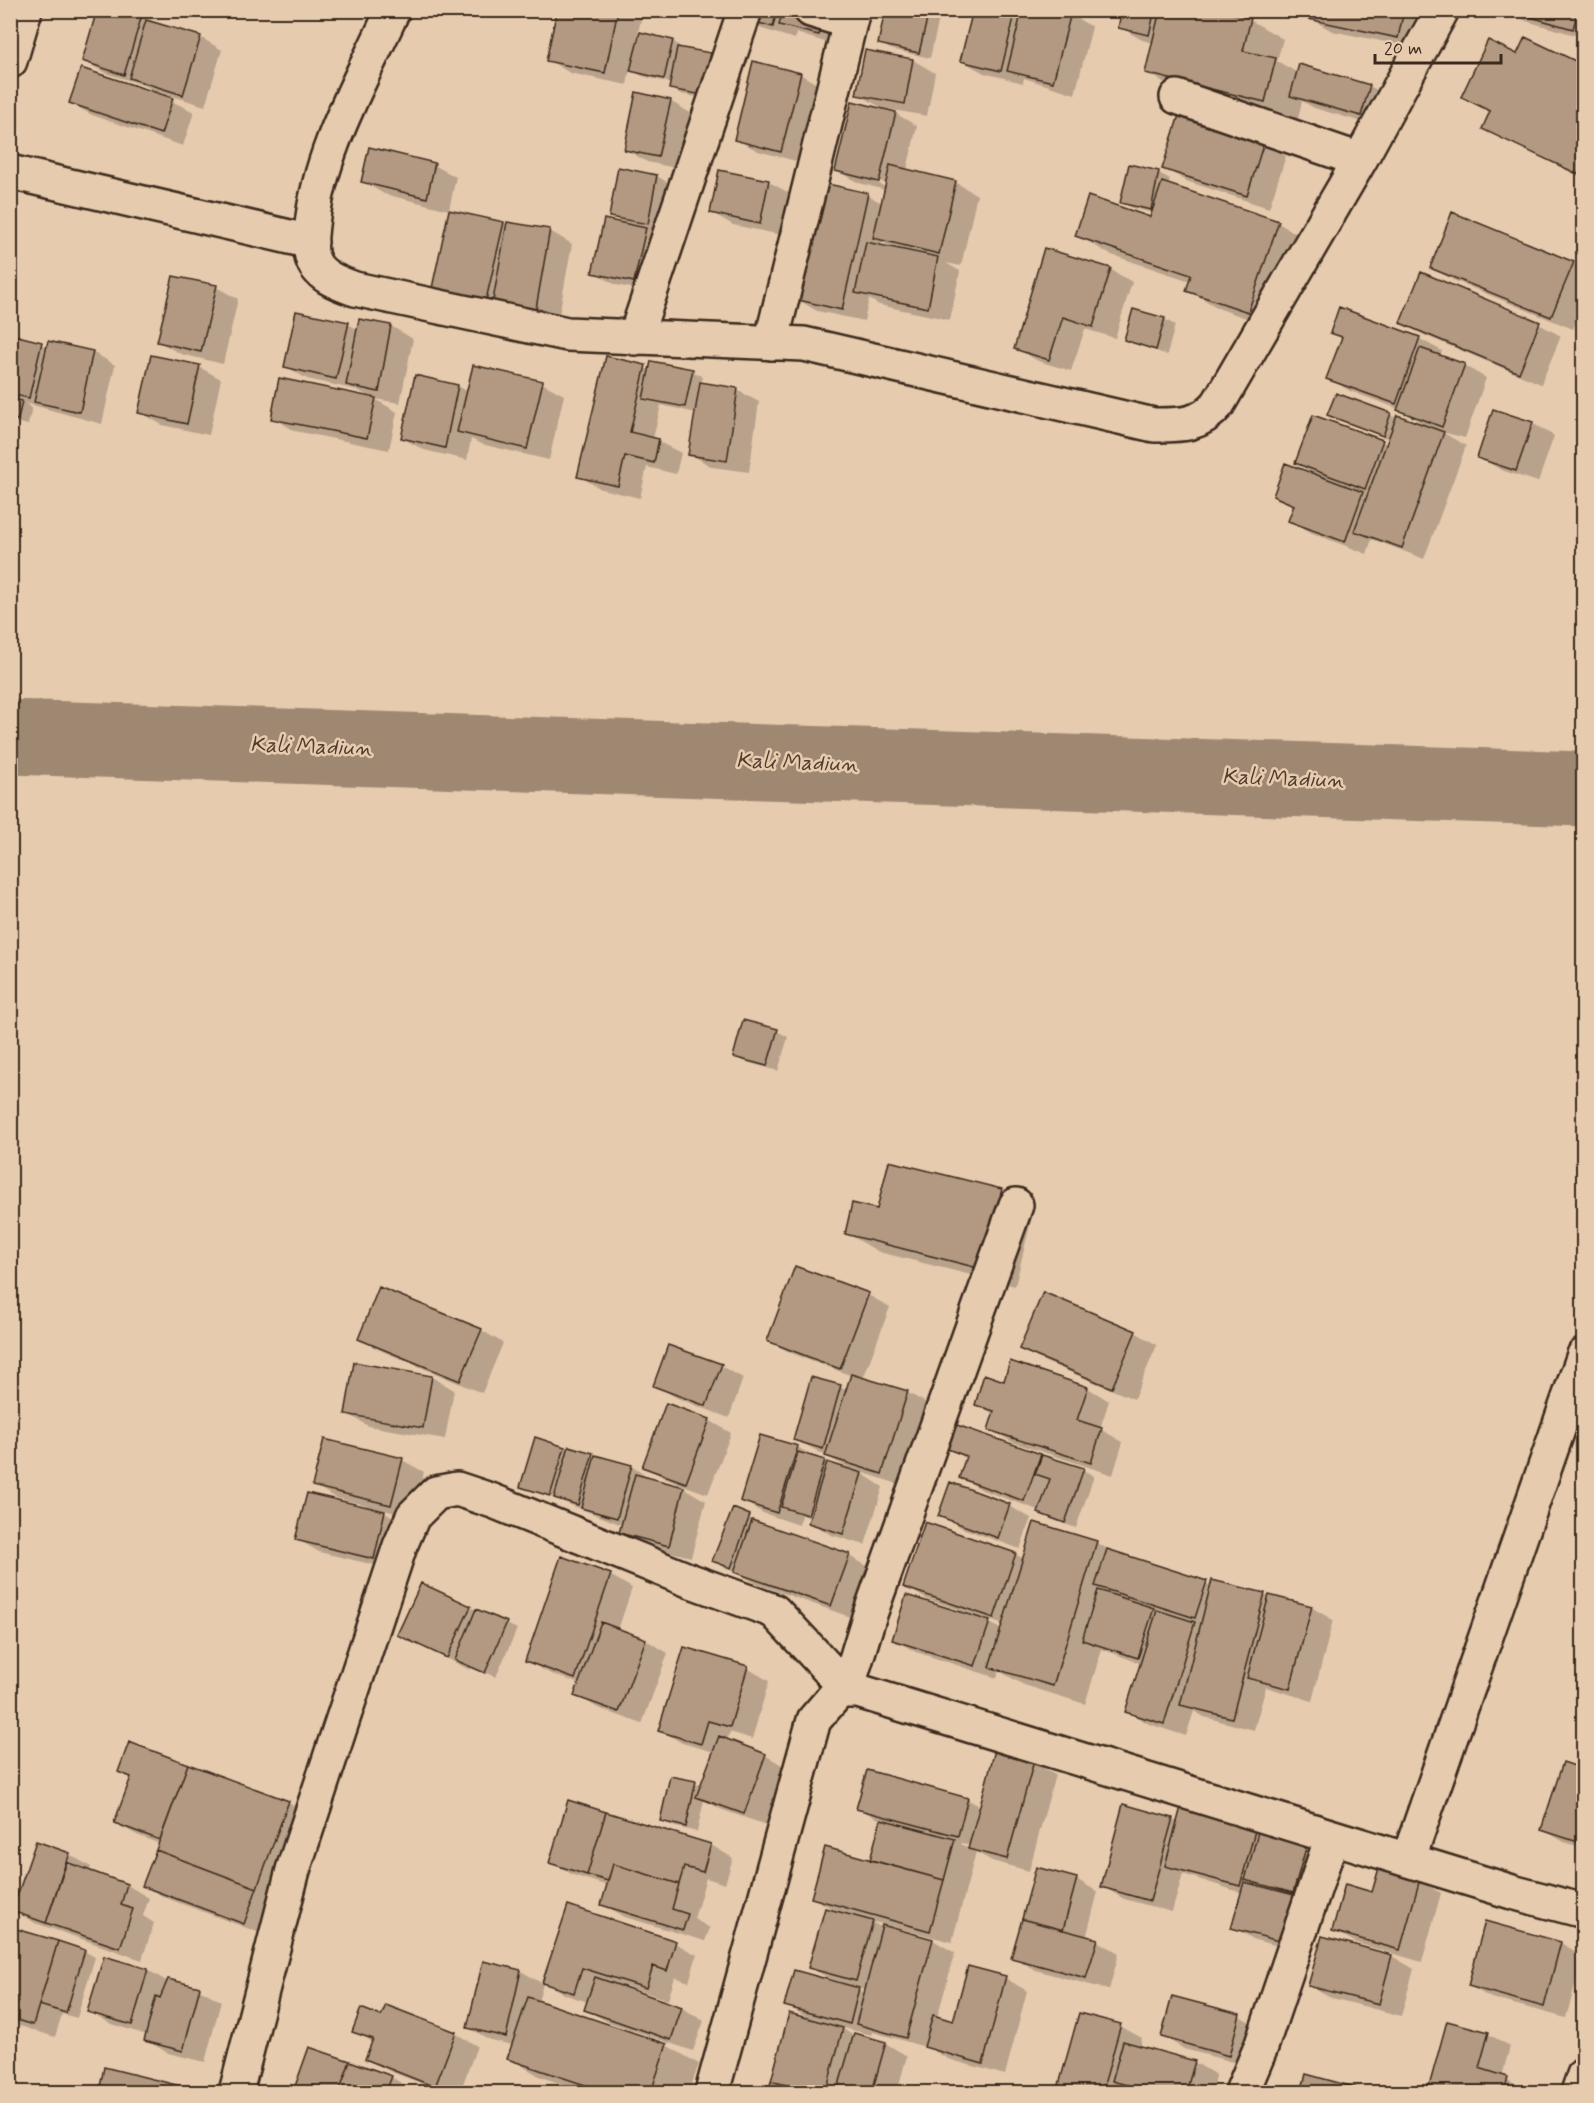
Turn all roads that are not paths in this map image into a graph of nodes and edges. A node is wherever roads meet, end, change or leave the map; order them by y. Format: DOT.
graph roads {
  1 [pos="25,10"];
  2 [pos="393,10"];
  3 [pos="745,10"];
  4 [pos="811,10"];
  5 [pos="1442,10"];
  6 [pos="852,16"];
  7 [pos="10,61"];
  8 [pos="1177,97"];
  9 [pos="1360,160"];
  10 [pos="10,172"];
  11 [pos="311,242"];
  12 [pos="635,338"];
  13 [pos="771,343"];
  14 [pos="1016,1205"];
  15 [pos="1584,1355"];
  16 [pos="847,1689"];
  17 [pos="1332,1837"];
  18 [pos="1408,1860"];
  19 [pos="1584,1911"];
  20 [pos="1584,2075"];
  21 [pos="236,2092"];
  22 [pos="712,2092"];
  23 [pos="1242,2092"];
  24 [pos="1578,2092"];
  1 -- 7 [label="street"];
  2 -- 11 [label="street"];
  3 -- 12 [label="street"];
  4 -- 6 [label="street"];
  5 -- 9 [label="street"];
  6 -- 13 [label="street"];
  8 -- 9 [label="street"];
  9 -- 13 [label="street"];
  10 -- 11 [label="street"];
  11 -- 12 [label="street"];
  12 -- 13 [label="street"];
  14 -- 16 [label="street"];
  15 -- 18 [label="street"];
  16 -- 17 [label="street"];
  16 -- 21 [label="street"];
  16 -- 22 [label="street"];
  17 -- 18 [label="street"];
  17 -- 23 [label="street"];
  18 -- 19 [label="street"];
  20 -- 24 [label="street"];
}
